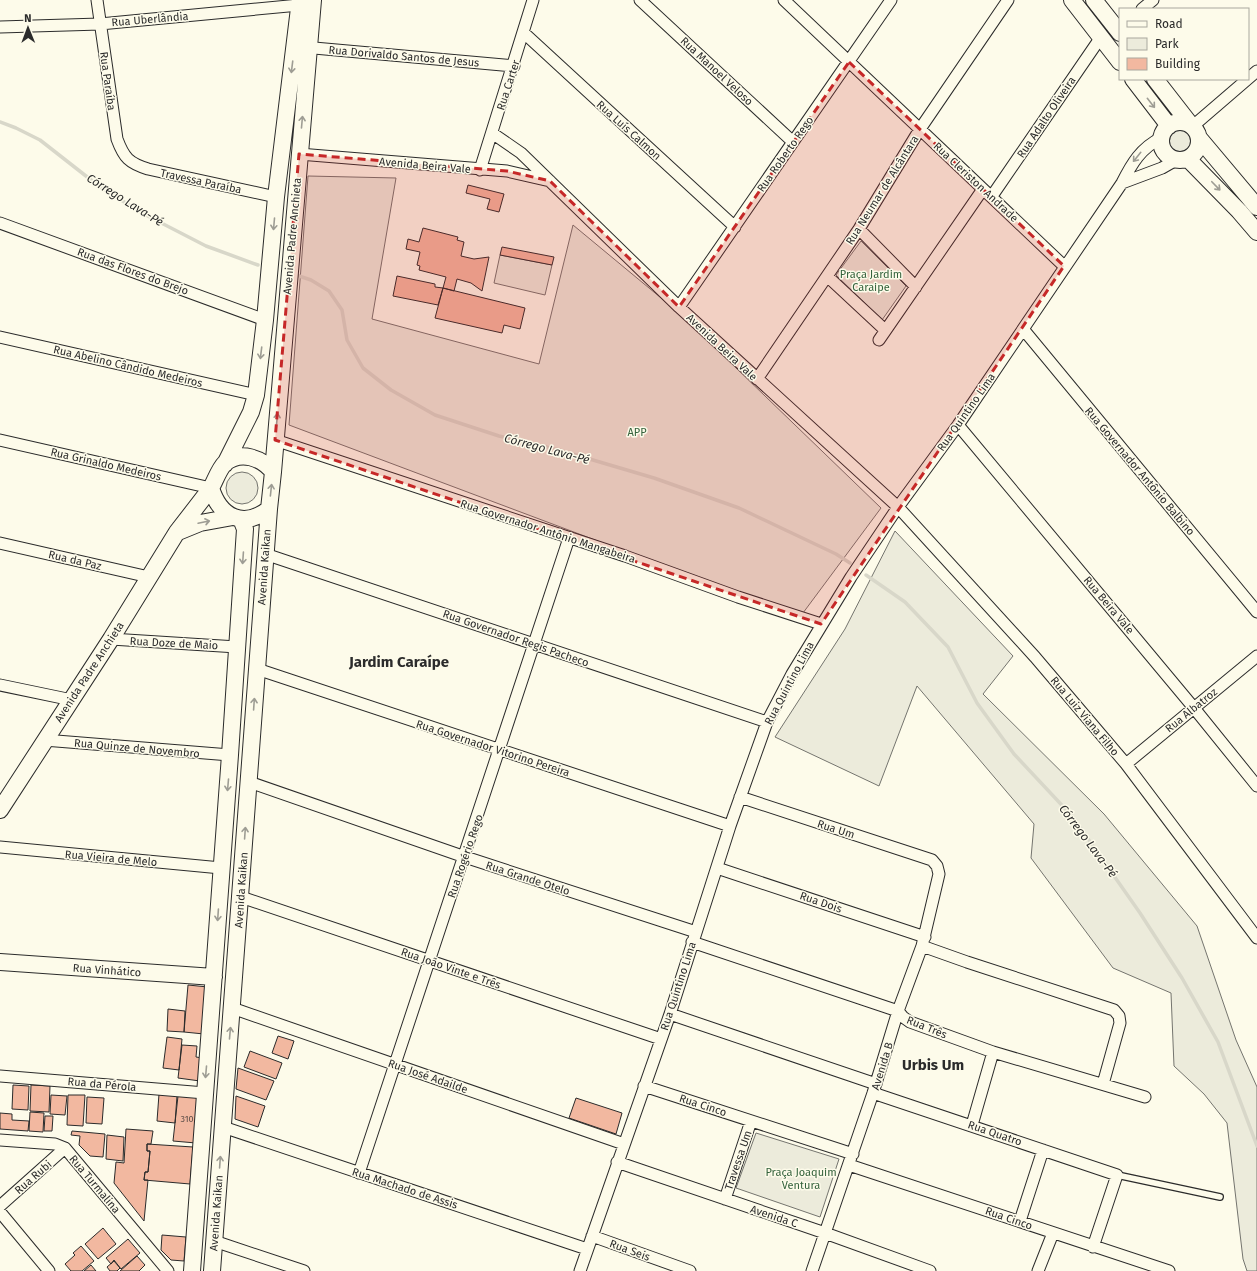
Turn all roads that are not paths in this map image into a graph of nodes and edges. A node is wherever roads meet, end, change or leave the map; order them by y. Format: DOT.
graph roads {
  1 [pos="97,0"];
  2 [pos="533,0"];
  3 [pos="640,0"];
  4 [pos="784,0"];
  5 [pos="892,0"];
  6 [pos="1008,0"];
  7 [pos="1072,0"];
  8 [pos="1094,0"];
  9 [pos="1153,0"];
  10 [pos="304,2"];
  11 [pos="1143,8"];
  12 [pos="100,24"];
  13 [pos="0,27"];
  14 [pos="1119,30"];
  15 [pos="524,34"];
  16 [pos="1101,37"];
  17 [pos="302,47"];
  18 [pos="1119,61"];
  19 [pos="849,62"];
  20 [pos="514,66"];
  21 [pos="1257,72"];
  22 [pos="1249,79"];
  23 [pos="1134,80"];
  24 [pos="1156,80"];
  25 [pos="1248,80"];
  26 [pos="920,129"];
  27 [pos="1194,130"];
  28 [pos="1165,132"];
  29 [pos="492,133"];
  30 [pos="793,142"];
  31 [pos="299,154"];
  32 [pos="1182,159"];
  33 [pos="128,160"];
  34 [pos="480,170"];
  35 [pos="550,182"];
  36 [pos="1122,183"];
  37 [pos="988,192"];
  38 [pos="276,197"];
  39 [pos="1257,207"];
  40 [pos="0,223"];
  41 [pos="735,227"];
  42 [pos="859,229"];
  43 [pos="1257,232"];
  44 [pos="1064,266"];
  45 [pos="827,276"];
  46 [pos="916,287"];
  47 [pos="679,307"];
  48 [pos="265,320"];
  49 [pos="1023,329"];
  50 [pos="885,330"];
  51 [pos="0,337"];
  52 [pos="879,340"];
  53 [pos="757,379"];
  54 [pos="256,395"];
  55 [pos="958,425"];
  56 [pos="0,440"];
  57 [pos="275,440"];
  58 [pos="224,464"];
  59 [pos="273,472"];
  60 [pos="211,488"];
  61 [pos="898,507"];
  62 [pos="268,509"];
  63 [pos="237,518"];
  64 [pos="177,532"];
  65 [pos="569,538"];
  66 [pos="0,543"];
  67 [pos="265,554"];
  68 [pos="149,577"];
  69 [pos="1257,612"];
  70 [pos="821,624"];
  71 [pos="111,639"];
  72 [pos="535,644"];
  73 [pos="237,647"];
  74 [pos="1257,656"];
  75 [pos="257,669"];
  76 [pos="0,685"];
  77 [pos="72,700"];
  78 [pos="1194,708"];
  79 [pos="767,722"];
  80 [pos="44,740"];
  81 [pos="500,750"];
  82 [pos="230,755"];
  83 [pos="1126,764"];
  84 [pos="249,782"];
  85 [pos="1257,786"];
  86 [pos="740,797"];
  87 [pos="1,808"];
  88 [pos="730,826"];
  89 [pos="0,847"];
  90 [pos="464,857"];
  91 [pos="932,860"];
  92 [pos="221,868"];
  93 [pos="717,868"];
  94 [pos="241,897"];
  95 [pos="694,937"];
  96 [pos="1257,938"];
  97 [pos="923,941"];
  98 [pos="429,960"];
  99 [pos="0,962"];
  100 [pos="214,977"];
  101 [pos="235,979"];
  102 [pos="232,1008"];
  103 [pos="898,1011"];
  104 [pos="670,1014"];
  105 [pos="661,1039"];
  106 [pos="993,1052"];
  107 [pos="394,1064"];
  108 [pos="0,1076"];
  109 [pos="1103,1084"];
  110 [pos="644,1086"];
  111 [pos="875,1088"];
  112 [pos="205,1093"];
  113 [pos="1145,1097"];
  114 [pos="751,1121"];
  115 [pos="972,1125"];
  116 [pos="222,1127"];
  117 [pos="0,1140"];
  118 [pos="624,1144"];
  119 [pos="66,1148"];
  120 [pos="1043,1150"];
  121 [pos="851,1159"];
  122 [pos="617,1162"];
  123 [pos="359,1172"];
  124 [pos="1117,1175"];
  125 [pos="1220,1197"];
  126 [pos="724,1199"];
  127 [pos="0,1206"];
  128 [pos="0,1212"];
  129 [pos="1020,1221"];
  130 [pos="825,1233"];
  131 [pos="1052,1233"];
  132 [pos="592,1236"];
  133 [pos="214,1241"];
  134 [pos="1093,1247"];
  135 [pos="587,1248"];
  136 [pos="49,1271"];
  137 [pos="168,1271"];
  138 [pos="192,1271"];
  139 [pos="212,1271"];
  140 [pos="304,1271"];
  141 [pos="580,1271"];
  142 [pos="690,1271"];
  143 [pos="812,1271"];
  144 [pos="930,1271"];
  145 [pos="1038,1271"];
  146 [pos="1168,1271"];
  1 -- 12 [label="street, Rua Paraíba"];
  2 -- 15 [label="street, Rua Carter"];
  3 -- 30 [label="street, Rua Manoel Veloso"];
  4 -- 19 [label="street, Rua Cleriston Andrade"];
  5 -- 19 [label="street, Rua Roberto Rego"];
  6 -- 26 [label="street, Rua Neumar de Alcântara"];
  7 -- 16 [label="street"];
  8 -- 14 [label="street"];
  9 -- 11 [label="street"];
  10 -- 12 [label="street, Rua Uberlândia"];
  10 -- 17 [label="street, Avenida Padre Anchieta"];
  12 -- 13 [label="street, Rua Uberlândia"];
  12 -- 33 [label="street, Rua Paraíba"];
  15 -- 20 [label="street, Rua Carter"];
  15 -- 41 [label="street, Rua Luís Calmon"];
  16 -- 18 [label="street"];
  16 -- 37 [label="street, Rua Adalto Oliveira"];
  17 -- 20 [label="street, Rua Dorivaldo Santos de Jesus"];
  31 -- 17 [label="street, Avenida Padre Anchieta, one-way"];
  17 -- 38 [label="street, Avenida Padre Anchieta, one-way"];
  19 -- 26 [label="street, Rua Cleriston Andrade"];
  19 -- 30 [label="street, Rua Roberto Rego"];
  20 -- 29 [label="street, Rua Carter"];
  21 -- 22 [label="street"];
  23 -- 28 [label="street, one-way"];
  24 -- 27 [label="street"];
  25 -- 27 [label="street"];
  26 -- 37 [label="street, Rua Cleriston Andrade"];
  26 -- 42 [label="street, Rua Neumar de Alcântara"];
  27 -- 28 [label="street"];
  27 -- 32 [label="street"];
  27 -- 39 [label="street"];
  28 -- 32 [label="street"];
  28 -- 36 [label="street, Rua Quintino Lima, one-way"];
  29 -- 34 [label="street, Rua Carter"];
  29 -- 35 [label="street, Avenida Beira Vale"];
  30 -- 41 [label="street, Rua Roberto Rego"];
  31 -- 34 [label="street, Avenida Beira Vale"];
  57 -- 31 [label="street, Avenida Padre Anchieta, one-way"];
  32 -- 36 [label="street"];
  32 -- 43 [label="street, one-way"];
  33 -- 38 [label="street, Travessa Paraíba"];
  34 -- 35 [label="street, Avenida Beira Vale"];
  35 -- 47 [label="street, Avenida Beira Vale"];
  36 -- 44 [label="street, Rua Quintino Lima"];
  37 -- 44 [label="street, Rua Cleriston Andrade"];
  37 -- 46 [label="street, Rua Adalto Oliveira"];
  38 -- 48 [label="street, Avenida Padre Anchieta, one-way"];
  40 -- 48 [label="street, Rua das Flores do Brejo"];
  41 -- 47 [label="street, Rua Roberto Rego"];
  42 -- 45 [label="street, Rua Neumar de Alcântara"];
  42 -- 46 [label="street"];
  44 -- 49 [label="street, Rua Quintino Lima"];
  45 -- 50 [label="street"];
  45 -- 53 [label="street, Rua Neumar de Alcântara"];
  46 -- 50 [label="street, Rua Adalto Oliveira"];
  47 -- 53 [label="street, Avenida Beira Vale"];
  48 -- 54 [label="street, Avenida Padre Anchieta, one-way"];
  49 -- 55 [label="street, Rua Quintino Lima"];
  49 -- 69 [label="street, Rua Governador Antônio Balbino"];
  50 -- 52 [label="street, Rua Adalto Oliveira"];
  51 -- 54 [label="street, Rua Abelino Cândido Medeiros"];
  53 -- 61 [label="street, Avenida Beira Vale"];
  54 -- 58 [label="street, Avenida Padre Anchieta"];
  55 -- 61 [label="street, Rua Quintino Lima"];
  55 -- 78 [label="street, Rua Beira Vale"];
  56 -- 60 [label="street, Rua Grinaldo Medeiros"];
  57 -- 59 [label="street, Avenida Padre Anchieta"];
  57 -- 65 [label="street, Rua Governador Antônio Mangabeira"];
  58 -- 59 [label="street"];
  58 -- 60 [label="street, Avenida Padre Anchieta"];
  62 -- 59 [label="street, Avenida Padre Anchieta, one-way"];
  60 -- 63 [label="street"];
  60 -- 64 [label="street, Avenida Padre Anchieta"];
  61 -- 70 [label="street, Rua Quintino Lima"];
  61 -- 83 [label="street, Rua Luiz Viana Filho"];
  62 -- 63 [label="street"];
  62 -- 67 [label="street, Avenida Kaikan"];
  64 -- 63 [label="street, one-way"];
  63 -- 73 [label="street, Avenida Kaikan, one-way"];
  64 -- 68 [label="street, Avenida Padre Anchieta"];
  65 -- 70 [label="street, Rua Governador Antônio Mangabeira"];
  65 -- 72 [label="street, Rua Rogério Rego"];
  66 -- 68 [label="street, Rua da Paz"];
  67 -- 72 [label="street, Rua Governador Regis Pacheco"];
  67 -- 75 [label="street, Avenida Kaikan"];
  68 -- 71 [label="street, Avenida Padre Anchieta"];
  70 -- 79 [label="street, Rua Quintino Lima"];
  71 -- 73 [label="street, Rua Doze de Maio"];
  71 -- 77 [label="street, Avenida Padre Anchieta"];
  72 -- 79 [label="street, Rua Governador Regis Pacheco"];
  72 -- 81 [label="street, Rua Rogério Rego"];
  73 -- 82 [label="street, Avenida Kaikan"];
  74 -- 78 [label="street, Rua Albatroz"];
  75 -- 81 [label="street, Rua Governador Vitorino Pereira"];
  84 -- 75 [label="street, Avenida Kaikan, one-way"];
  76 -- 77 [label="street"];
  77 -- 80 [label="street, Avenida Padre Anchieta"];
  78 -- 83 [label="street, Rua Albatroz"];
  78 -- 85 [label="street, Rua Beira Vale"];
  79 -- 86 [label="street, Rua Quintino Lima"];
  80 -- 82 [label="street, Rua Quinze de Novembro"];
  80 -- 87 [label="street, Avenida Padre Anchieta"];
  81 -- 88 [label="street, Rua Governador Vitorino Pereira"];
  81 -- 90 [label="street, Rua Rogério Rego"];
  82 -- 92 [label="street, Avenida Kaikan, one-way"];
  83 -- 96 [label="street, Rua Luiz Viana Filho"];
  84 -- 90 [label="street, Rua Grande Otelo"];
  94 -- 84 [label="street, Avenida Kaikan, one-way"];
  86 -- 88 [label="street, Rua Quintino Lima"];
  86 -- 91 [label="street, Rua Um"];
  88 -- 93 [label="street, Rua Quintino Lima"];
  89 -- 92 [label="street, Rua Vieira de Melo"];
  90 -- 95 [label="street, Rua Grande Otelo"];
  90 -- 98 [label="street, Rua Rogério Rego"];
  91 -- 97 [label="street, Avenida B"];
  92 -- 100 [label="street, Avenida Kaikan, one-way"];
  93 -- 95 [label="street, Rua Quintino Lima"];
  93 -- 97 [label="street, Rua Dois"];
  94 -- 98 [label="street, Rua João Vinte e Três"];
  94 -- 101 [label="street, Avenida Kaikan"];
  95 -- 103 [label="street, Rua Três"];
  95 -- 104 [label="street, Rua Quintino Lima"];
  97 -- 103 [label="street, Avenida B"];
  97 -- 109 [label="street, Rua Dois"];
  98 -- 105 [label="street, Rua João Vinte e Três"];
  98 -- 107 [label="street, Rua Rogério Rego"];
  99 -- 100 [label="street, Rua Vinhático"];
  100 -- 101 [label="street"];
  100 -- 112 [label="street, Avenida Kaikan, one-way"];
  101 -- 102 [label="street, Avenida Kaikan"];
  102 -- 107 [label="street, Rua José Adailde"];
  116 -- 102 [label="street, Avenida Kaikan, one-way"];
  103 -- 106 [label="street, Rua Três"];
  103 -- 111 [label="street, Avenida B"];
  104 -- 105 [label="street, Rua Quintino Lima"];
  104 -- 111 [label="street, Rua Quatro"];
  105 -- 110 [label="street, Rua Quintino Lima"];
  106 -- 109 [label="street, Rua Três"];
  106 -- 115 [label="street"];
  107 -- 118 [label="street, Rua José Adailde"];
  107 -- 123 [label="street, Rua Rogério Rego"];
  108 -- 112 [label="street, Rua da Pérola"];
  109 -- 113 [label="street, Rua Três"];
  110 -- 114 [label="street, Rua Cinco"];
  110 -- 118 [label="street, Rua Quintino Lima"];
  111 -- 115 [label="street, Rua Quatro"];
  111 -- 121 [label="street, Avenida B"];
  112 -- 138 [label="street, Avenida Kaikan"];
  114 -- 121 [label="street, Rua Cinco"];
  114 -- 126 [label="street, Travessa Um"];
  115 -- 120 [label="street, Rua Quatro"];
  116 -- 123 [label="street, Rua Machado de Assis"];
  133 -- 116 [label="street, Avenida Kaikan, one-way"];
  117 -- 119 [label="street, Rua Turmalina"];
  118 -- 122 [label="street, Rua Quintino Lima"];
  119 -- 127 [label="street, Rua Rubi"];
  119 -- 137 [label="street, Rua Turmalina"];
  120 -- 124 [label="street, Rua Quatro"];
  120 -- 129 [label="street"];
  121 -- 129 [label="street, Rua Cinco"];
  121 -- 130 [label="street, Avenida B"];
  122 -- 126 [label="street, Avenida C"];
  122 -- 132 [label="street, Rua Quintino Lima"];
  123 -- 135 [label="street, Rua Machado de Assis"];
  124 -- 125 [label="lane"];
  124 -- 134 [label="street"];
  126 -- 130 [label="street, Avenida C"];
  128 -- 136 [label="street"];
  129 -- 131 [label="street, Rua Cinco"];
  130 -- 143 [label="street, Avenida B"];
  130 -- 144 [label="street, Avenida C"];
  131 -- 134 [label="street, Rua Cinco"];
  131 -- 145 [label="street"];
  132 -- 135 [label="street, Rua Quintino Lima"];
  132 -- 142 [label="street, Rua Seis"];
  133 -- 139 [label="street, Avenida Kaikan"];
  133 -- 140 [label="street"];
  134 -- 146 [label="street, Rua Cinco"];
  135 -- 141 [label="street, Rua Quintino Lima"];
}
